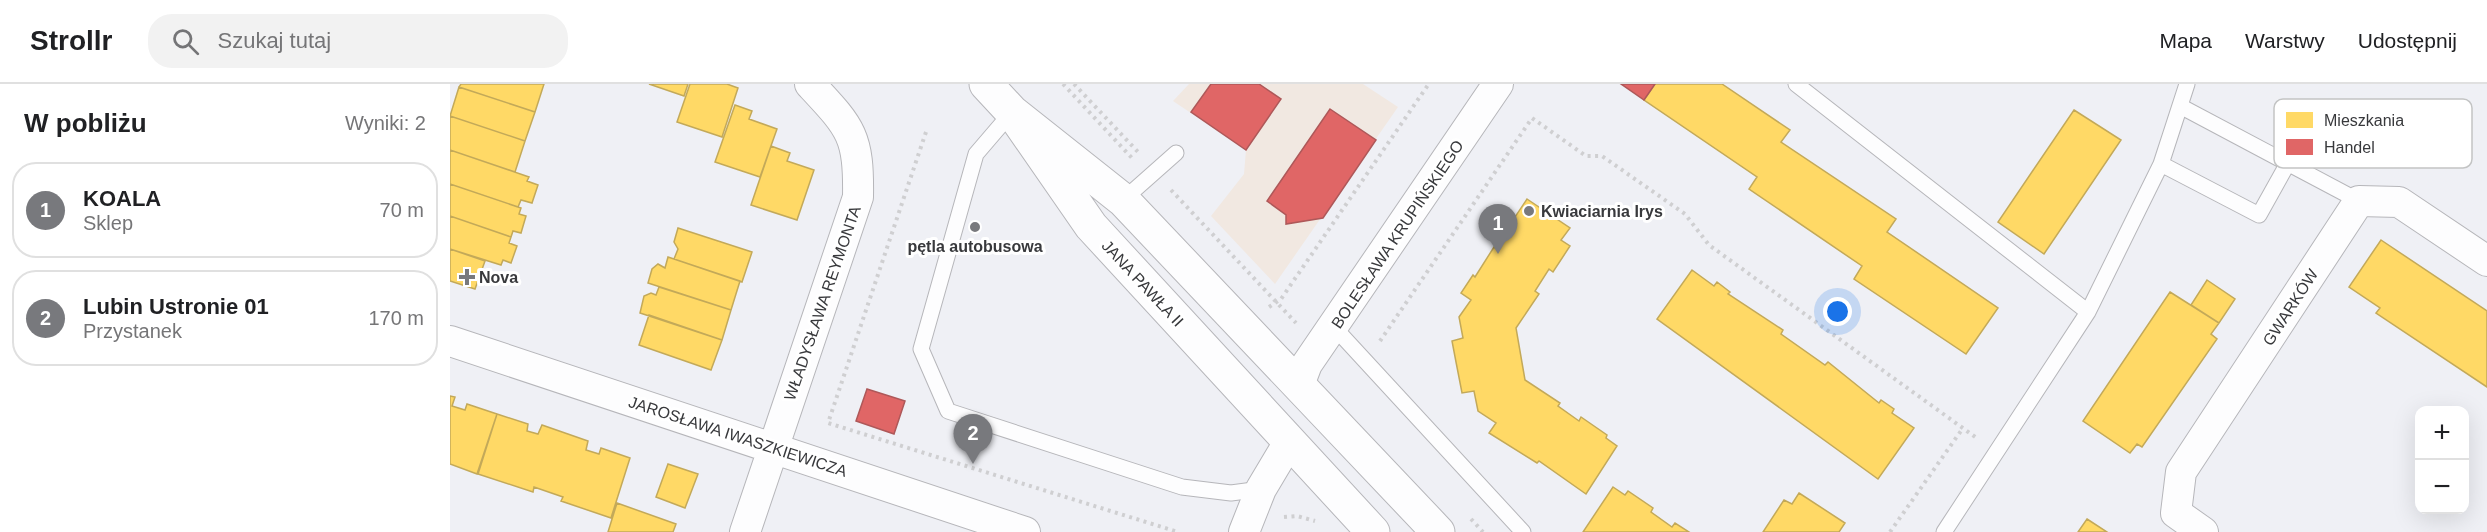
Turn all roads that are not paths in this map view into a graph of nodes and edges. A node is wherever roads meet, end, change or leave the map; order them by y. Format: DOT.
graph roads {
  1 [pos="810,84"];
  2 [pos="986,84"];
  3 [pos="1498,84"];
  4 [pos="1796,84"];
  5 [pos="2187,84"];
  6 [pos="2180,106"];
  7 [pos="1012,112"];
  8 [pos="1176,153"];
  9 [pos="2274,156"];
  10 [pos="2161,164"];
  11 [pos="2285,168"];
  12 [pos="2297,168"];
  13 [pos="1123,201"];
  14 [pos="2359,201"];
  15 [pos="2487,261"];
  16 [pos="2088,312"];
  17 [pos="1325,338"];
  18 [pos="450,341"];
  19 [pos="1299,385"];
  20 [pos="1289,442"];
  21 [pos="773,448"];
  22 [pos="1261,489"];
  23 [pos="745,532"];
  24 [pos="1025,532"];
  25 [pos="1244,532"];
  26 [pos="1373,532"];
  27 [pos="1438,532"];
  28 [pos="1523,532"];
  29 [pos="1944,532"];
  30 [pos="2203,532"];
  1 -- 21 [label="street, WŁADYSŁAWA REYMONTA"];
  2 -- 7 [label="street, JANA PAWŁA II"];
  3 -- 17 [label="street, BOLESŁAWA KRUPIŃSKIEGO"];
  4 -- 16 [label="lane"];
  5 -- 6 [label="lane"];
  6 -- 9 [label="lane"];
  6 -- 10 [label="lane"];
  7 -- 13 [label="street, JANA PAWŁA II"];
  7 -- 20 [label="street, JANA PAWŁA II"];
  7 -- 22 [label="lane"];
  8 -- 13 [label="lane"];
  10 -- 11 [label="lane"];
  10 -- 16 [label="lane"];
  12 -- 14 [label="lane"];
  13 -- 19 [label="street, JANA PAWŁA II"];
  14 -- 15 [label="street"];
  14 -- 30 [label="street, GWARKÓW"];
  16 -- 29 [label="lane"];
  17 -- 19 [label="street, BOLESŁAWA KRUPIŃSKIEGO"];
  17 -- 28 [label="lane"];
  18 -- 21 [label="street, JAROSŁAWA IWASZKIEWICZA"];
  19 -- 20 [label="street"];
  19 -- 27 [label="street, JANA PAWŁA II"];
  20 -- 22 [label="street"];
  20 -- 26 [label="street, JANA PAWŁA II"];
  21 -- 23 [label="street, WŁADYSŁAWA REYMONTA"];
  21 -- 24 [label="street, JAROSŁAWA IWASZKIEWICZA"];
  22 -- 25 [label="street"];
}
